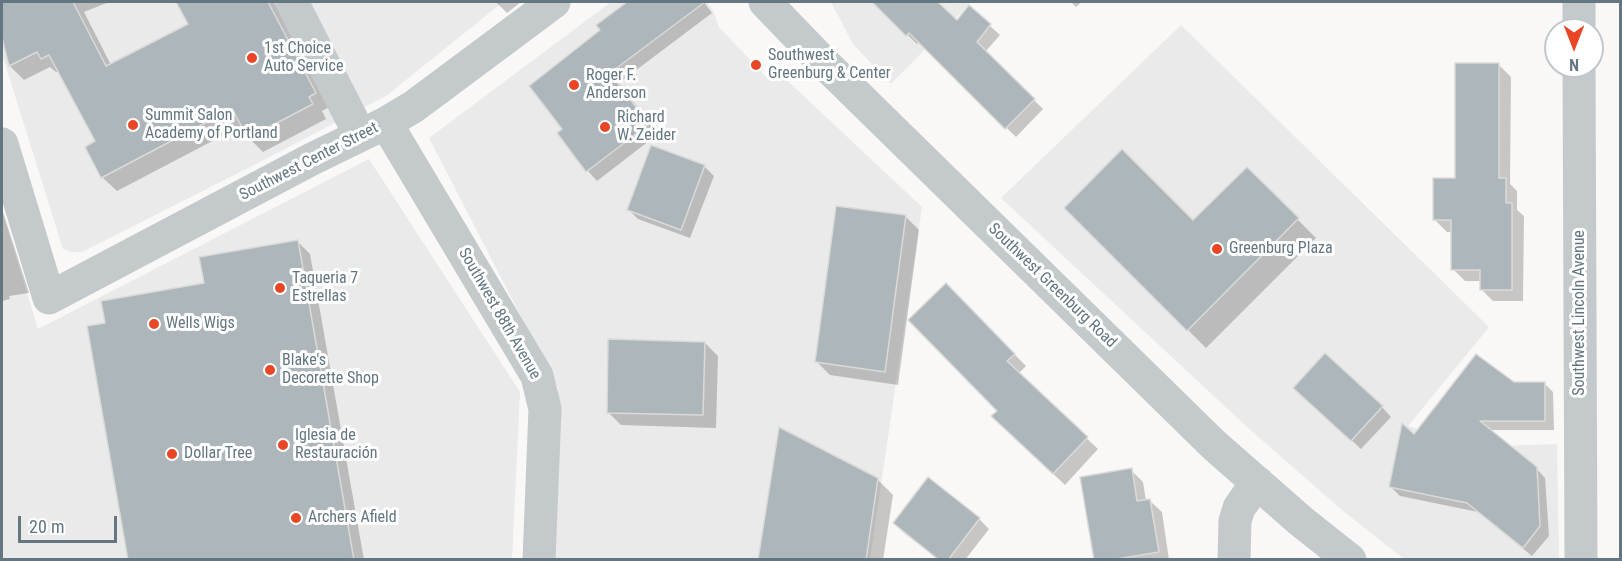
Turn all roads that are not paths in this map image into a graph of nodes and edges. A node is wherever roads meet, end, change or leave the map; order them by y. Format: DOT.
graph roads {
  1 [pos="292,2"];
  2 [pos="554,2"];
  3 [pos="765,2"];
  4 [pos="1579,2"];
  5 [pos="1579,18"];
  6 [pos="1579,78"];
  7 [pos="373,129"];
  8 [pos="2,144"];
  9 [pos="1257,482"];
  10 [pos="539,560"];
  11 [pos="1234,560"];
  12 [pos="1350,560"];
  13 [pos="1581,560"];
  1 -- 7 [label="street, Southwest 88th Avenue"];
  2 -- 7 [label="street, Southwest Center Street"];
  3 -- 9 [label="street, Southwest Greenburg Road"];
  4 -- 5 [label="street"];
  6 -- 13 [label="street, Southwest Lincoln Avenue"];
  7 -- 8 [label="street, Southwest Center Street"];
  7 -- 10 [label="street, Southwest 88th Avenue"];
  9 -- 11 [label="street"];
  9 -- 12 [label="street, Southwest Greenburg Road"];
}
